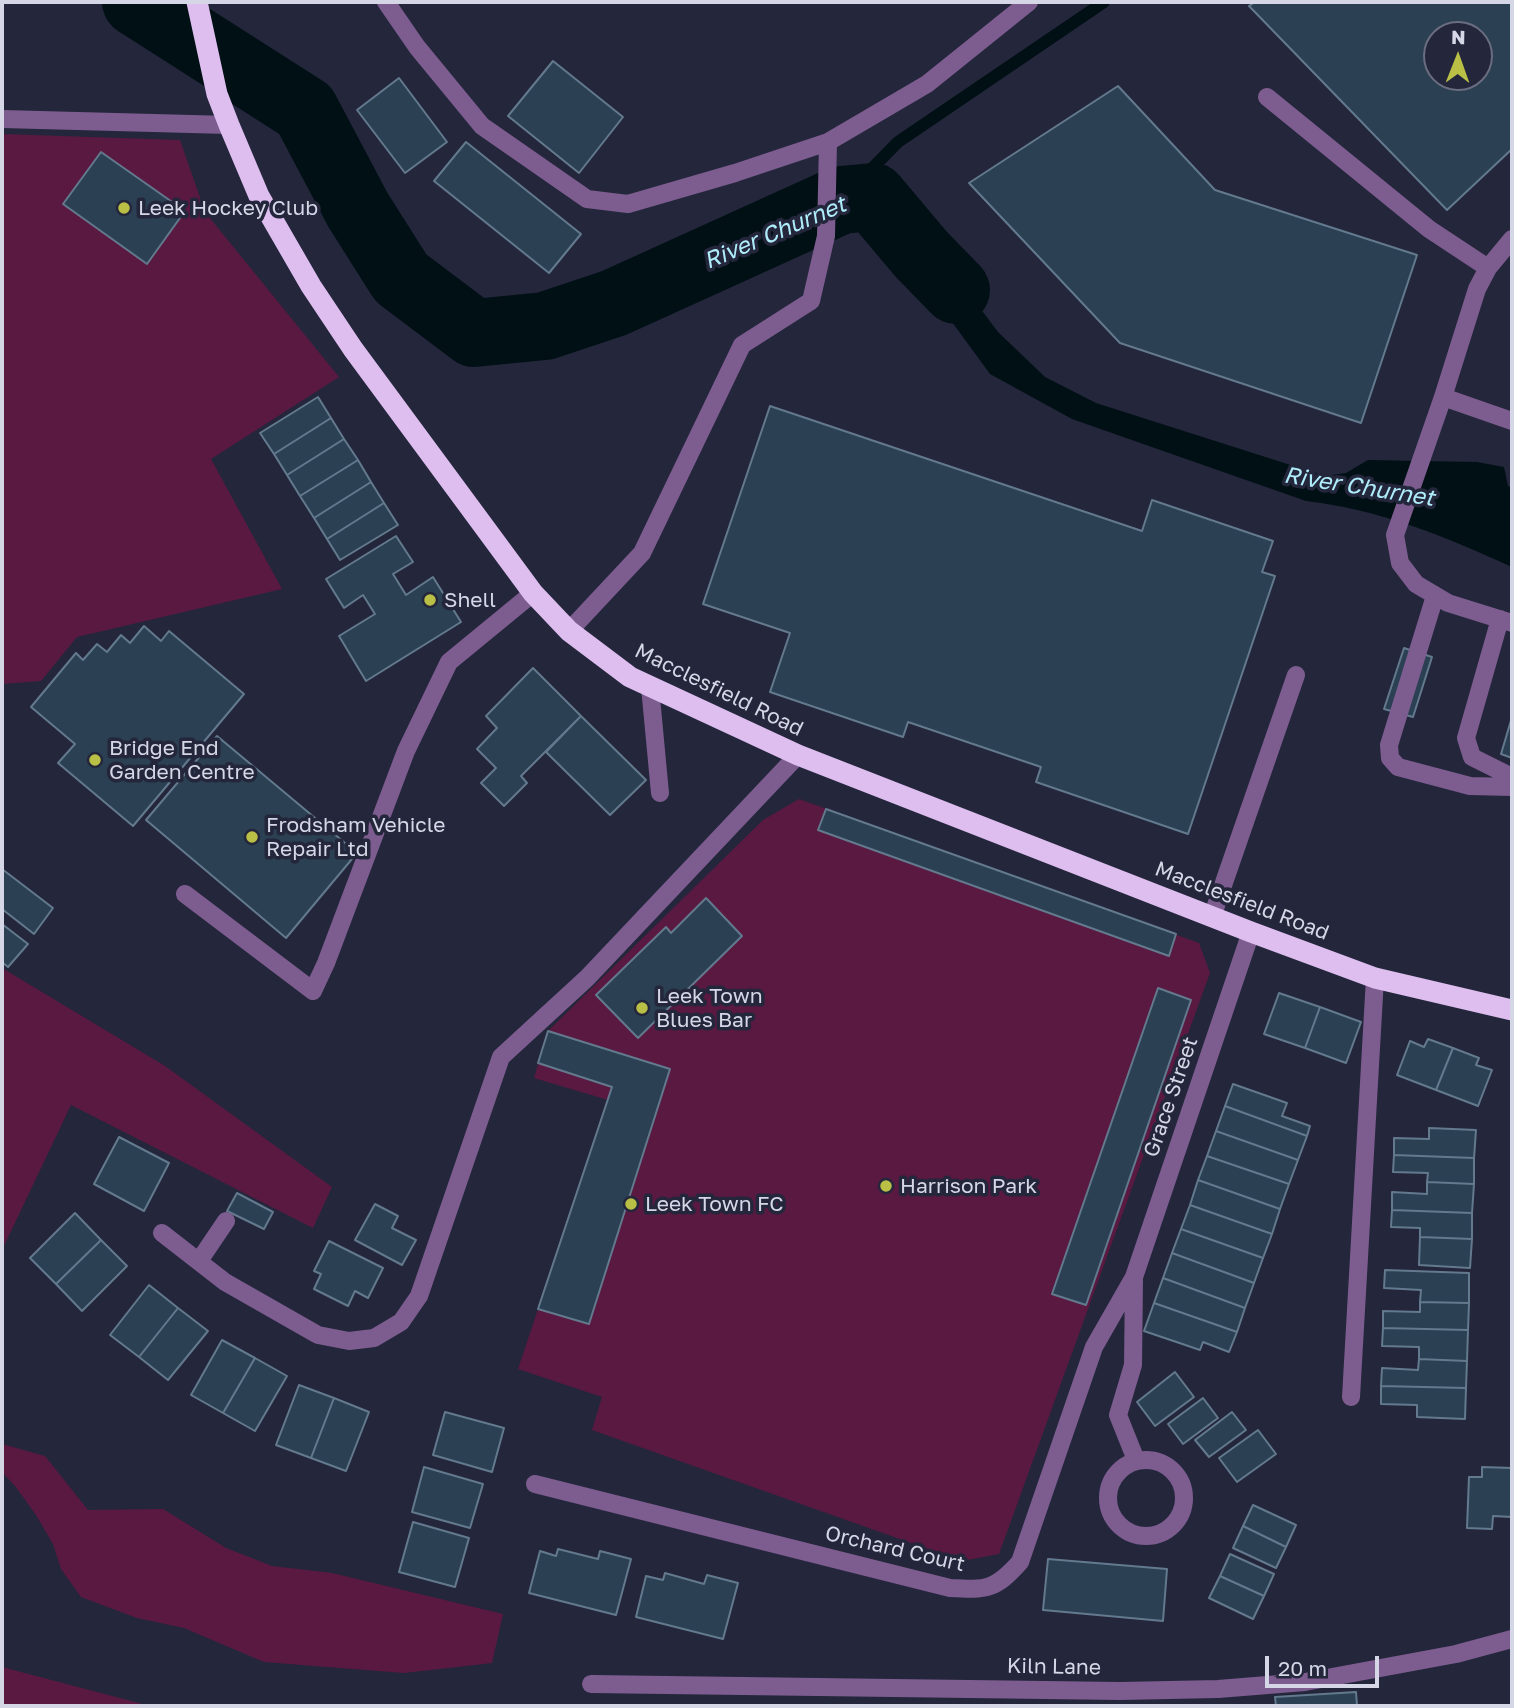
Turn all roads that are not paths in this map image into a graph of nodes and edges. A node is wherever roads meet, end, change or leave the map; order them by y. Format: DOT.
graph roads {
  1 [pos="197,2"];
  2 [pos="386,2"];
  3 [pos="1029,2"];
  4 [pos="1267,97"];
  5 [pos="2,119"];
  6 [pos="229,125"];
  7 [pos="828,142"];
  8 [pos="1512,239"];
  9 [pos="1489,268"];
  10 [pos="1443,397"];
  11 [pos="1512,421"];
  12 [pos="533,593"];
  13 [pos="1435,596"];
  14 [pos="1506,621"];
  15 [pos="569,631"];
  16 [pos="1296,675"];
  17 [pos="650,687"];
  18 [pos="797,755"];
  19 [pos="1512,777"];
  20 [pos="1512,787"];
  21 [pos="660,793"];
  22 [pos="185,894"];
  23 [pos="1212,917"];
  24 [pos="1251,932"];
  25 [pos="1376,978"];
  26 [pos="1512,1010"];
  27 [pos="226,1221"];
  28 [pos="162,1233"];
  29 [pos="199,1261"];
  30 [pos="1134,1277"];
  31 [pos="1351,1397"];
  32 [pos="1136,1460"];
  33 [pos="535,1484"];
  34 [pos="1512,1639"];
  35 [pos="591,1684"];
  1 -- 6 [label="highway, Macclesfield Road"];
  2 -- 7 [label="street"];
  3 -- 7 [label="street"];
  4 -- 9 [label="street"];
  5 -- 6 [label="street"];
  6 -- 12 [label="highway, Macclesfield Road"];
  7 -- 15 [label="street"];
  8 -- 9 [label="street"];
  9 -- 10 [label="street"];
  10 -- 11 [label="street"];
  10 -- 13 [label="street"];
  12 -- 15 [label="highway, Macclesfield Road"];
  12 -- 22 [label="street"];
  13 -- 14 [label="street"];
  13 -- 20 [label="street"];
  14 -- 19 [label="street"];
  15 -- 17 [label="highway, Macclesfield Road"];
  16 -- 23 [label="street"];
  17 -- 18 [label="highway, Macclesfield Road"];
  17 -- 21 [label="street"];
  18 -- 23 [label="highway, Macclesfield Road"];
  18 -- 29 [label="street"];
  23 -- 24 [label="highway, Macclesfield Road"];
  24 -- 25 [label="highway, Macclesfield Road"];
  24 -- 30 [label="street, Grace Street"];
  25 -- 26 [label="highway, Macclesfield Road"];
  25 -- 31 [label="street"];
  27 -- 29 [label="street"];
  28 -- 29 [label="street"];
  30 -- 32 [label="street"];
  30 -- 33 [label="street, Orchard Court"];
  32 -- 32 [label="street"];
  34 -- 35 [label="street, Kiln Lane"];
}
